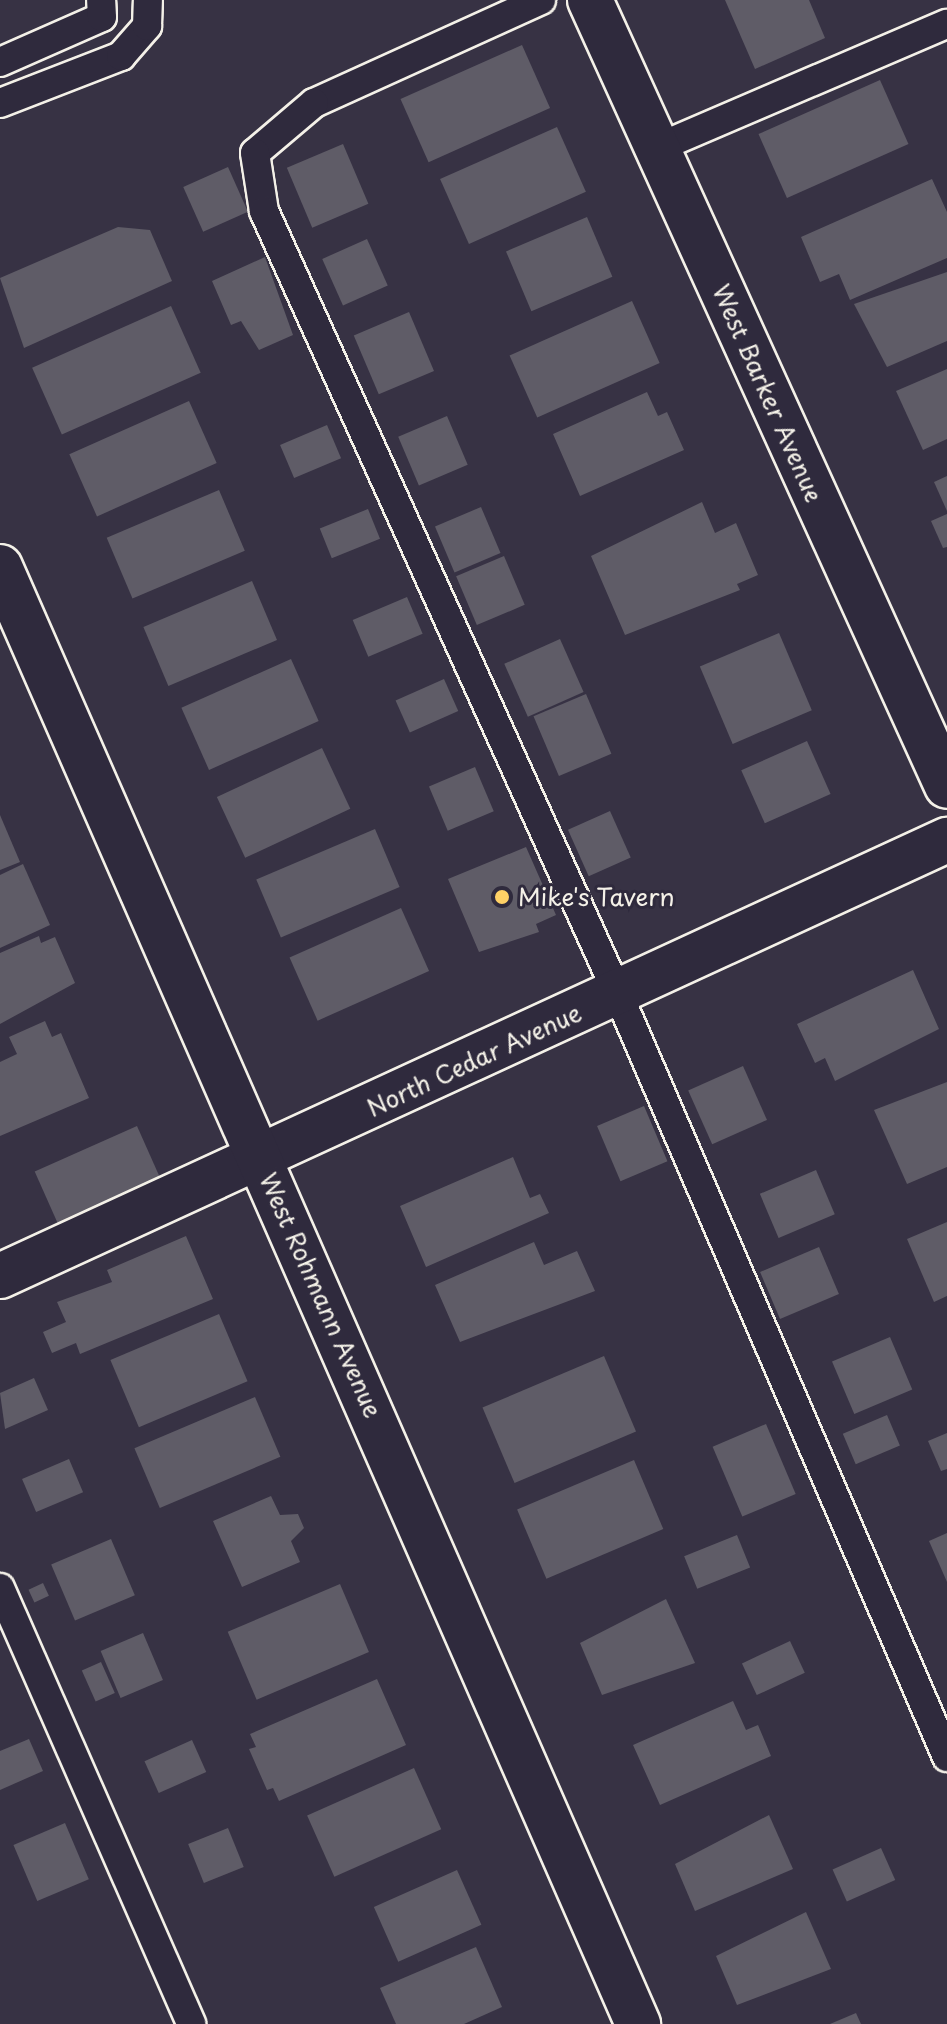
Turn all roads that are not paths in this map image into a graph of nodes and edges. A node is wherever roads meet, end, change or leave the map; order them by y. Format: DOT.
graph roads {
  1 [pos="101,0"];
  2 [pos="148,0"];
  3 [pos="541,0"];
  4 [pos="590,0"];
  5 [pos="947,24"];
  6 [pos="0,62"];
  7 [pos="0,103"];
  8 [pos="657,148"];
  9 [pos="0,567"];
  10 [pos="947,786"];
  11 [pos="947,840"];
  12 [pos="618,994"];
  13 [pos="262,1160"];
  14 [pos="0,1276"];
  15 [pos="0,1588"];
  16 [pos="947,1757"];
  17 [pos="191,2024"];
  18 [pos="638,2024"];
  1 -- 6 [label="lane"];
  2 -- 7 [label="lane"];
  3 -- 12 [label="lane"];
  4 -- 8 [label="street, West Barker Avenue"];
  5 -- 8 [label="lane"];
  8 -- 10 [label="street, West Barker Avenue"];
  9 -- 13 [label="street, West Rohmann Avenue"];
  11 -- 12 [label="street, North Cedar Avenue"];
  12 -- 13 [label="street, North Cedar Avenue"];
  12 -- 16 [label="lane"];
  13 -- 14 [label="street, North Cedar Avenue"];
  13 -- 18 [label="street, West Rohmann Avenue"];
  15 -- 17 [label="lane"];
}
